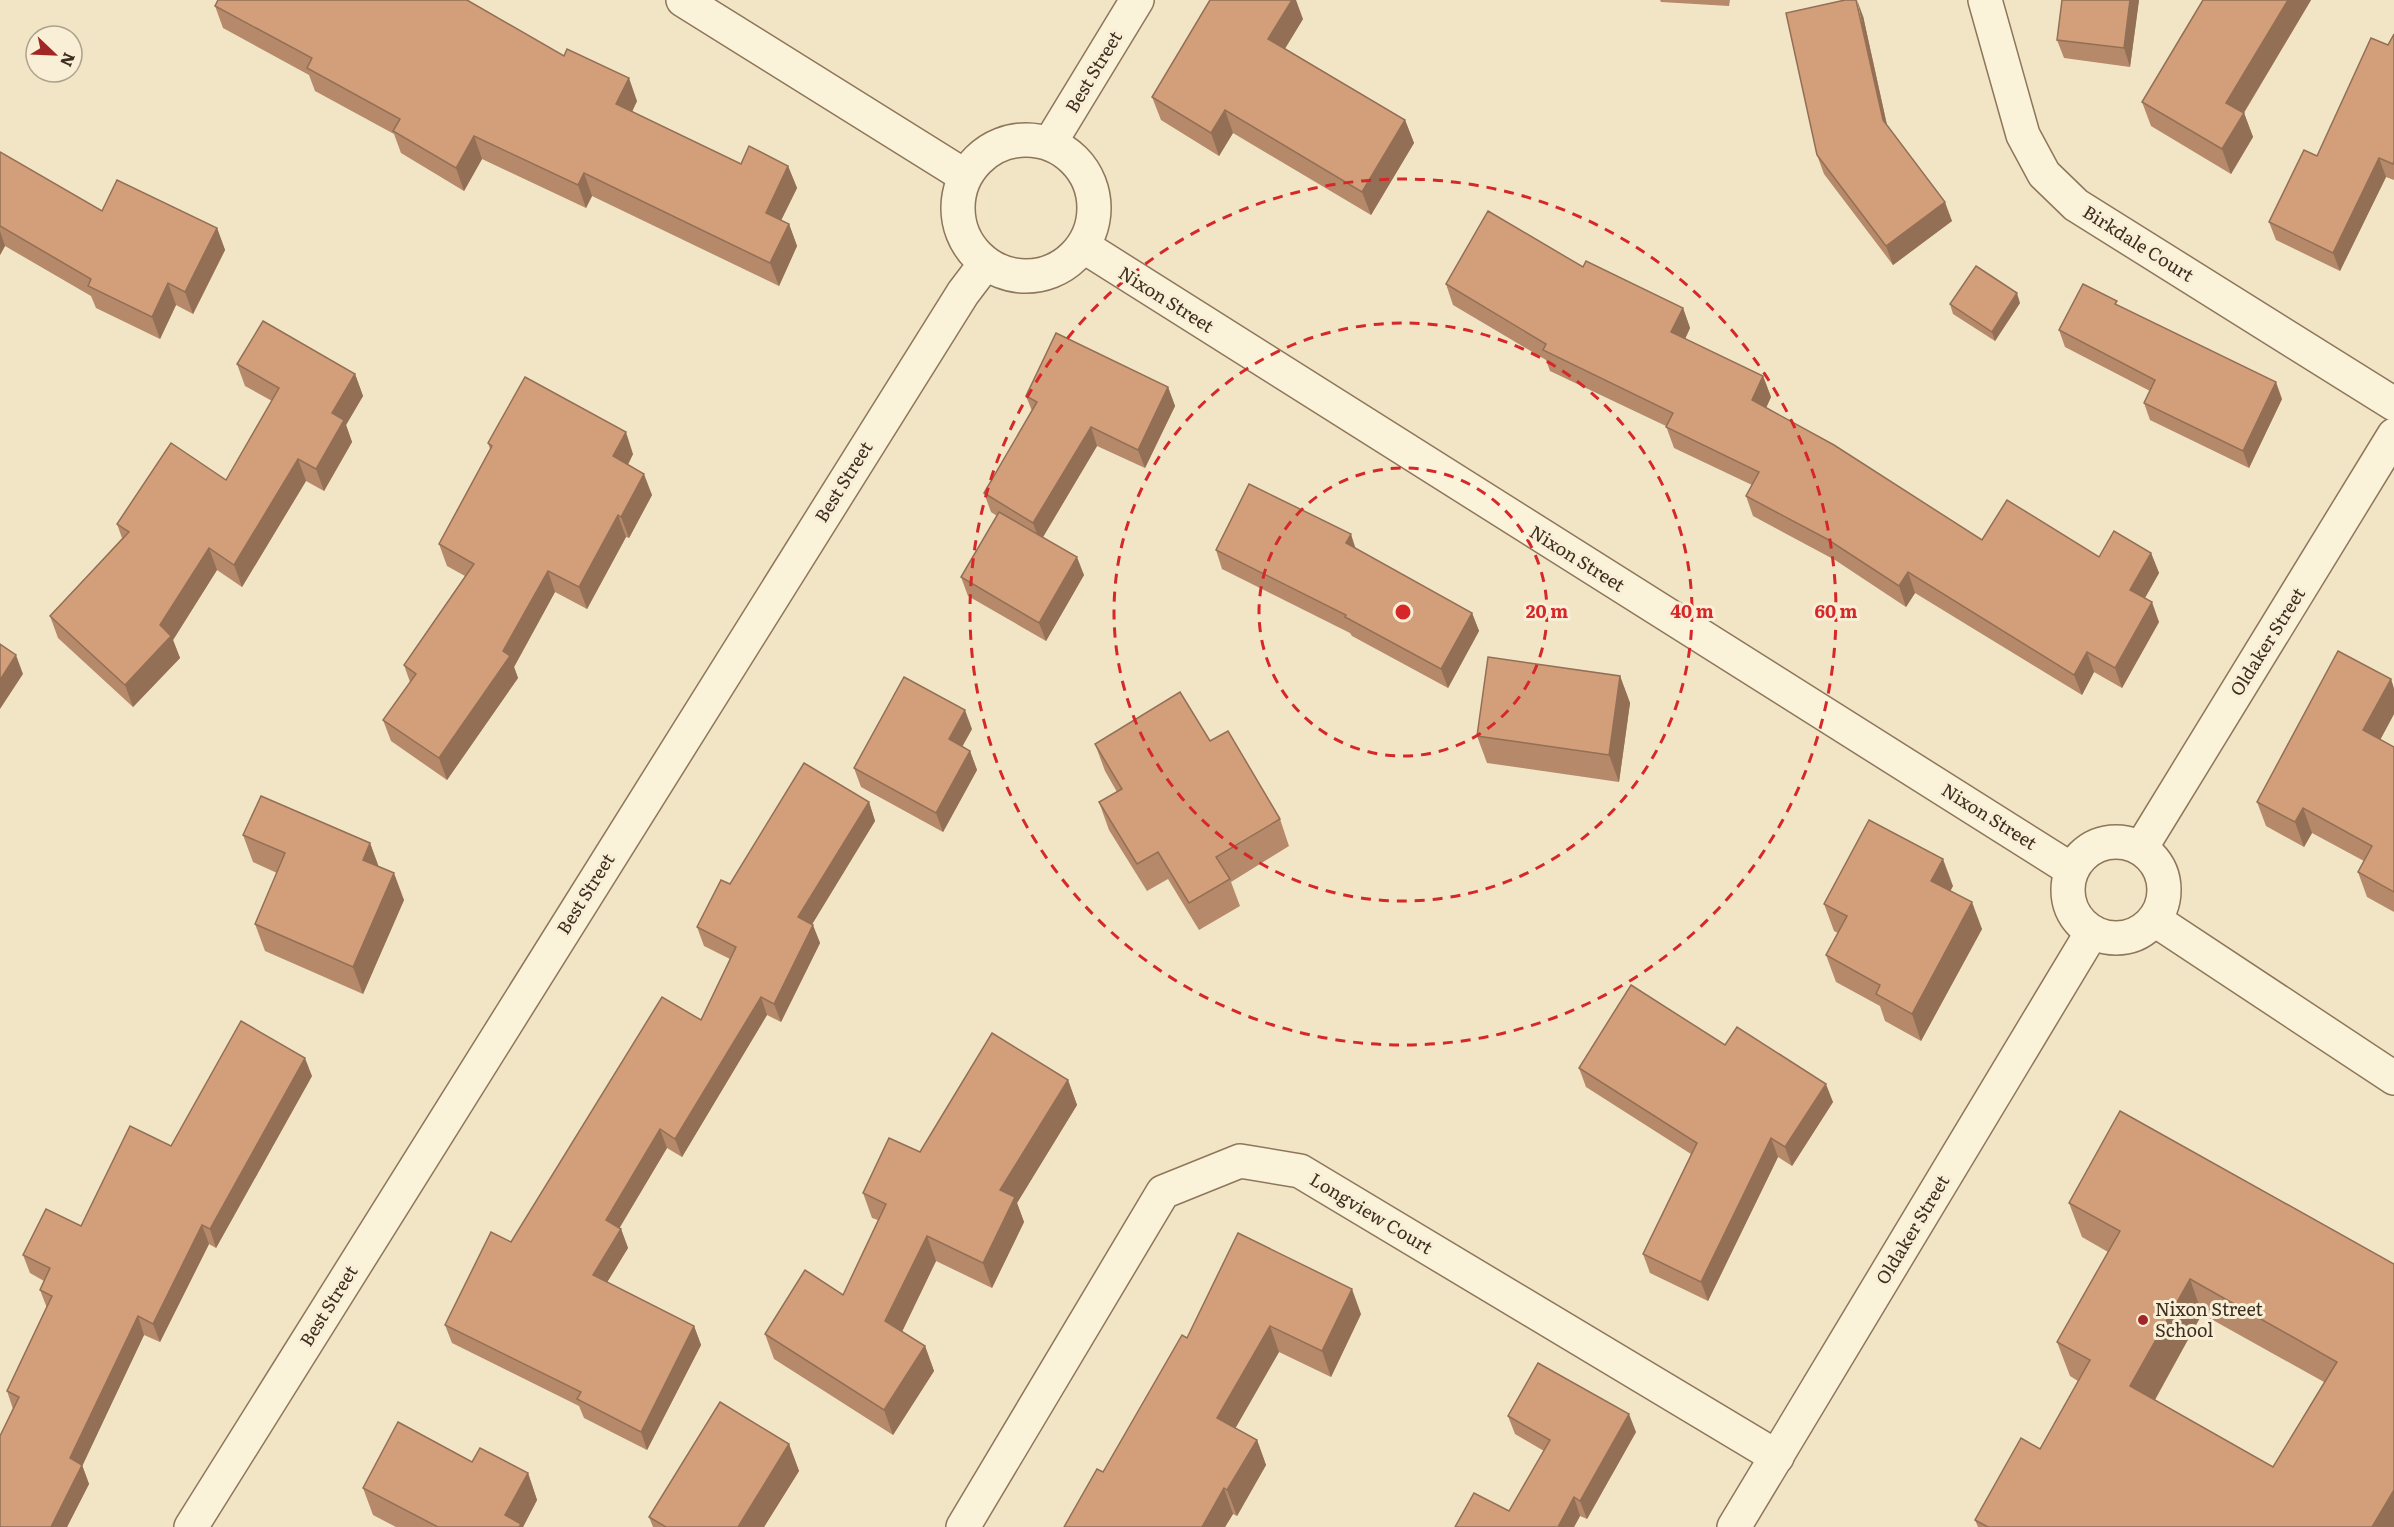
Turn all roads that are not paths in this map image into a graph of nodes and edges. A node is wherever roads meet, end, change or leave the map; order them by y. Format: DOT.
graph roads {
  1 [pos="683,0"];
  2 [pos="1137,0"];
  3 [pos="1985,0"];
  4 [pos="1050,143"];
  5 [pos="965,176"];
  6 [pos="1083,246"];
  7 [pos="985,264"];
  8 [pos="2394,404"];
  9 [pos="2394,435"];
  10 [pos="2140,848"];
  11 [pos="2072,870"];
  12 [pos="2155,920"];
  13 [pos="2092,932"];
  14 [pos="2394,1078"];
  15 [pos="1777,1457"];
  16 [pos="191,1527"];
  17 [pos="963,1527"];
  18 [pos="1734,1527"];
  1 -- 5 [label="street"];
  2 -- 4 [label="street, Best Street"];
  3 -- 8 [label="street, Birkdale Court"];
  4 -- 5 [label="street"];
  4 -- 6 [label="street"];
  5 -- 7 [label="street"];
  6 -- 7 [label="street"];
  6 -- 11 [label="street, Nixon Street"];
  7 -- 16 [label="street, Best Street"];
  9 -- 10 [label="street, Oldaker Street"];
  10 -- 11 [label="street"];
  10 -- 12 [label="street"];
  11 -- 13 [label="street"];
  12 -- 13 [label="street"];
  12 -- 14 [label="street"];
  13 -- 15 [label="street, Oldaker Street"];
  15 -- 17 [label="street, Longview Court"];
  15 -- 18 [label="street, Oldaker Street"];
}
